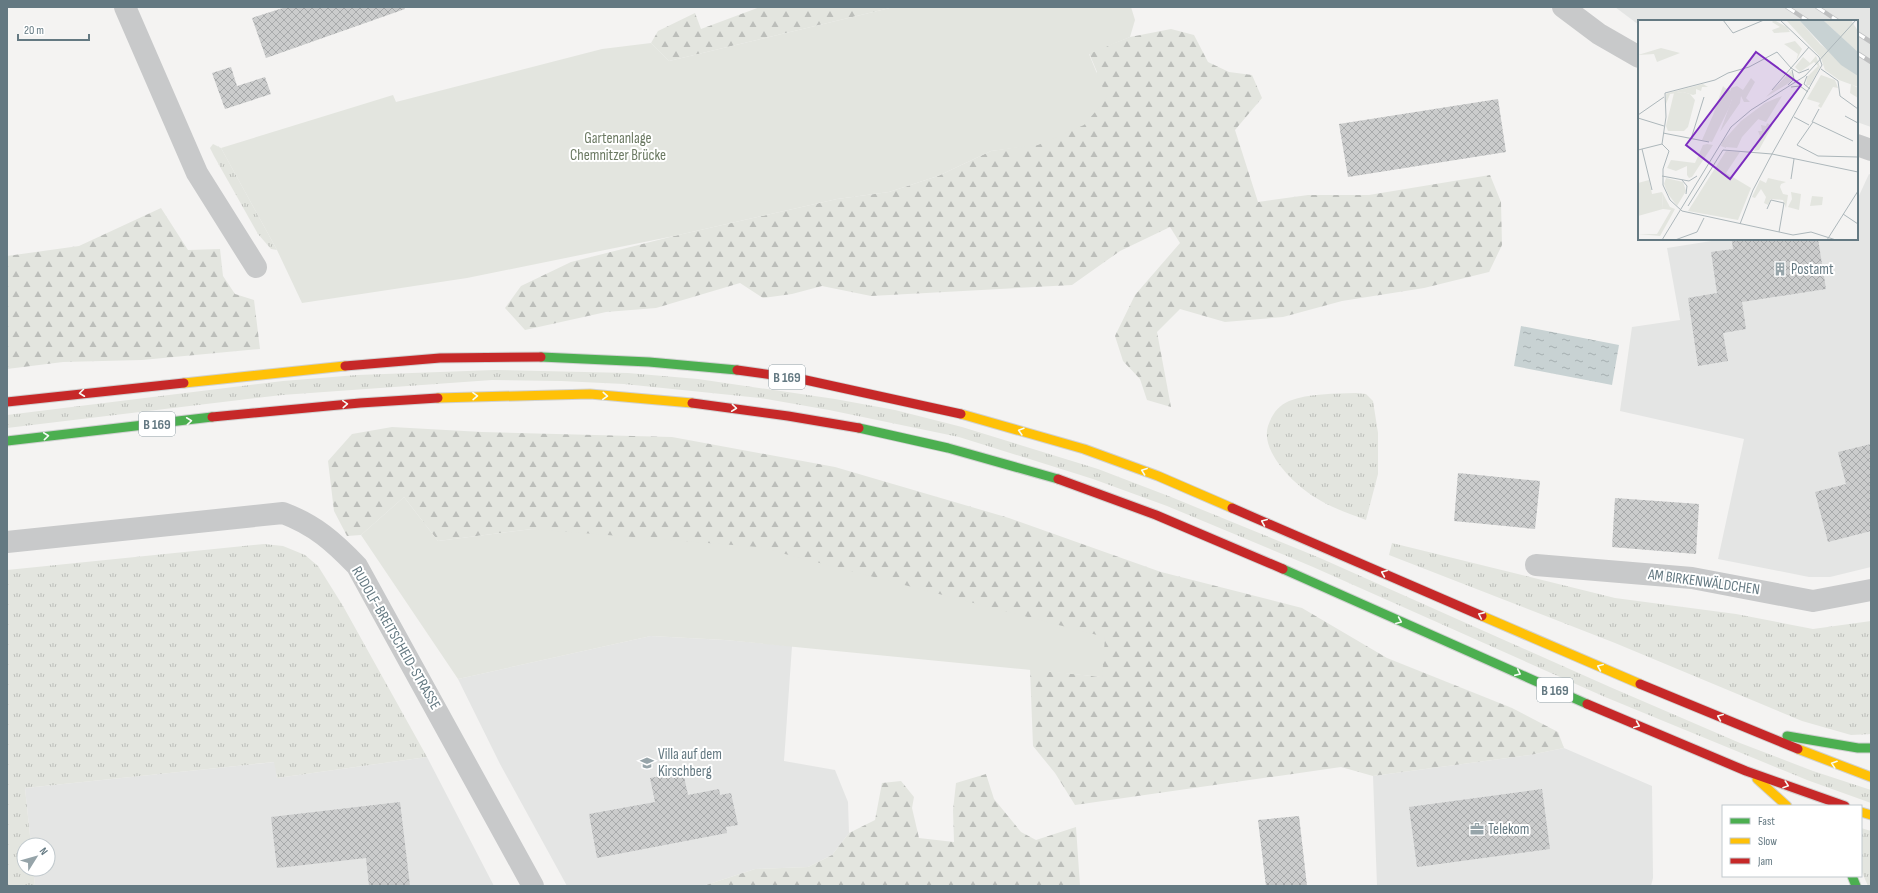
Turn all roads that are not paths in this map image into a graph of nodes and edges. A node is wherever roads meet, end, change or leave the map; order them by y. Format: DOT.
graph roads {
  1 [pos="125,7"];
  2 [pos="1563,7"];
  3 [pos="1638,56"];
  4 [pos="1858,146"];
  5 [pos="1871,150"];
  6 [pos="256,267"];
  7 [pos="7,402"];
  8 [pos="7,440"];
  9 [pos="7,542"];
  10 [pos="1536,565"];
  11 [pos="1871,590"];
  12 [pos="1756,732"];
  13 [pos="1871,748"];
  14 [pos="1749,772"];
  15 [pos="1871,777"];
  16 [pos="1786,805"];
  17 [pos="1842,805"];
  18 [pos="533,886"];
  1 -- 6 [label="street"];
  2 -- 3 [label="street"];
  4 -- 5 [label="street"];
  12 -- 7 [label="highway, B 169, one-way"];
  8 -- 14 [label="highway, B 169, one-way"];
  9 -- 18 [label="street, RUDOLF-BREITSCHEID-STRASSE"];
  10 -- 11 [label="street, AM BIRKENWÄLDCHEN"];
  12 -- 13 [label="highway"];
  15 -- 12 [label="highway, B 169, one-way"];
  14 -- 16 [label="highway"];
  14 -- 17 [label="highway, B 169, one-way"];
}
